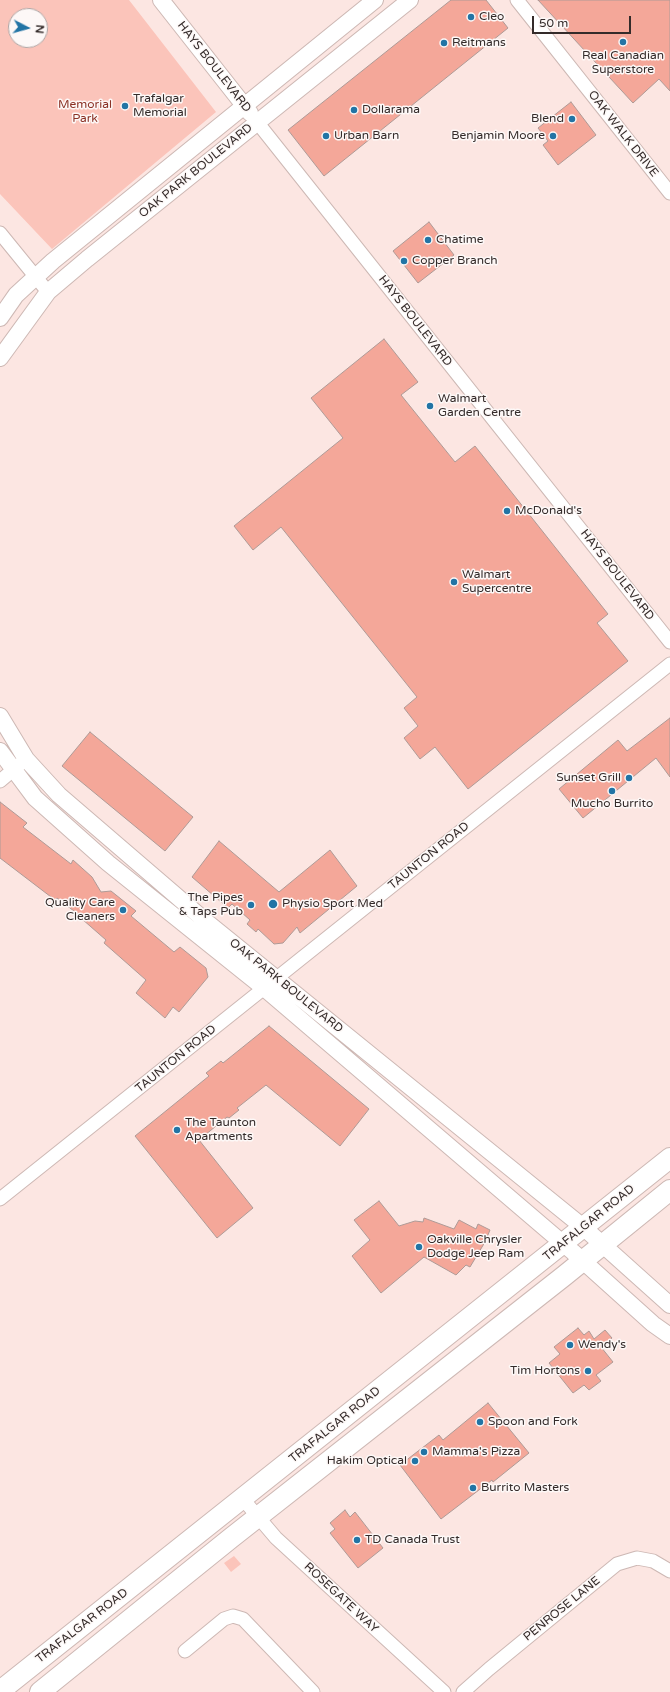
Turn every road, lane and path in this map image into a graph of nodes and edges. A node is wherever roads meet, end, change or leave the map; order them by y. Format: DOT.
graph roads {
  1 [pos="161,0"];
  2 [pos="375,0"];
  3 [pos="410,0"];
  4 [pos="517,0"];
  5 [pos="244,106"];
  6 [pos="258,122"];
  7 [pos="670,193"];
  8 [pos="0,234"];
  9 [pos="35,276"];
  10 [pos="48,292"];
  11 [pos="0,318"];
  12 [pos="0,358"];
  13 [pos="670,642"];
  14 [pos="670,664"];
  15 [pos="0,716"];
  16 [pos="0,751"];
  17 [pos="26,759"];
  18 [pos="14,770"];
  19 [pos="0,781"];
  20 [pos="277,978"];
  21 [pos="264,988"];
  22 [pos="670,1158"];
  23 [pos="670,1190"];
  24 [pos="0,1199"];
  25 [pos="593,1236"];
  26 [pos="573,1252"];
  27 [pos="670,1305"];
  28 [pos="670,1336"];
  29 [pos="242,1498"];
  30 [pos="258,1517"];
  31 [pos="670,1572"];
  32 [pos="185,1651"];
  33 [pos="0,1691"];
  34 [pos="40,1692"];
  35 [pos="313,1692"];
  36 [pos="444,1692"];
  37 [pos="463,1692"];
  1 -- 5 [label="street, HAYS BOULEVARD"];
  2 -- 5 [label="street, OAK PARK BOULEVARD"];
  3 -- 6 [label="street, OAK PARK BOULEVARD"];
  4 -- 7 [label="street, OAK WALK DRIVE"];
  5 -- 6 [label="street, HAYS BOULEVARD"];
  5 -- 9 [label="street, OAK PARK BOULEVARD"];
  6 -- 10 [label="street, OAK PARK BOULEVARD"];
  6 -- 13 [label="street, HAYS BOULEVARD"];
  8 -- 9 [label="street"];
  9 -- 10 [label="street"];
  9 -- 11 [label="street, OAK PARK BOULEVARD"];
  10 -- 12 [label="street, OAK PARK BOULEVARD"];
  14 -- 20 [label="street, TAUNTON ROAD"];
  15 -- 17 [label="street, OAK PARK BOULEVARD"];
  16 -- 18 [label="street, OAK PARK BOULEVARD"];
  17 -- 18 [label="street"];
  17 -- 20 [label="street, OAK PARK BOULEVARD"];
  18 -- 19 [label="street"];
  18 -- 21 [label="street, OAK PARK BOULEVARD"];
  20 -- 21 [label="street, TAUNTON ROAD"];
  20 -- 25 [label="street, OAK PARK BOULEVARD"];
  21 -- 24 [label="street, TAUNTON ROAD"];
  21 -- 26 [label="street, OAK PARK BOULEVARD"];
  22 -- 25 [label="main road, TRAFALGAR ROAD"];
  23 -- 25 [label="main road, TRAFALGAR ROAD"];
  25 -- 26 [label="main road, TRAFALGAR ROAD"];
  25 -- 27 [label="street, OAK PARK BOULEVARD"];
  26 -- 28 [label="street, OAK PARK BOULEVARD"];
  26 -- 29 [label="main road, TRAFALGAR ROAD"];
  26 -- 30 [label="main road, TRAFALGAR ROAD"];
  29 -- 30 [label="street, ROSEGATE WAY"];
  29 -- 33 [label="main road, TRAFALGAR ROAD"];
  30 -- 34 [label="main road, TRAFALGAR ROAD"];
  30 -- 36 [label="street, ROSEGATE WAY"];
  31 -- 37 [label="street, PENROSE LANE"];
  32 -- 35 [label="street"];
}
